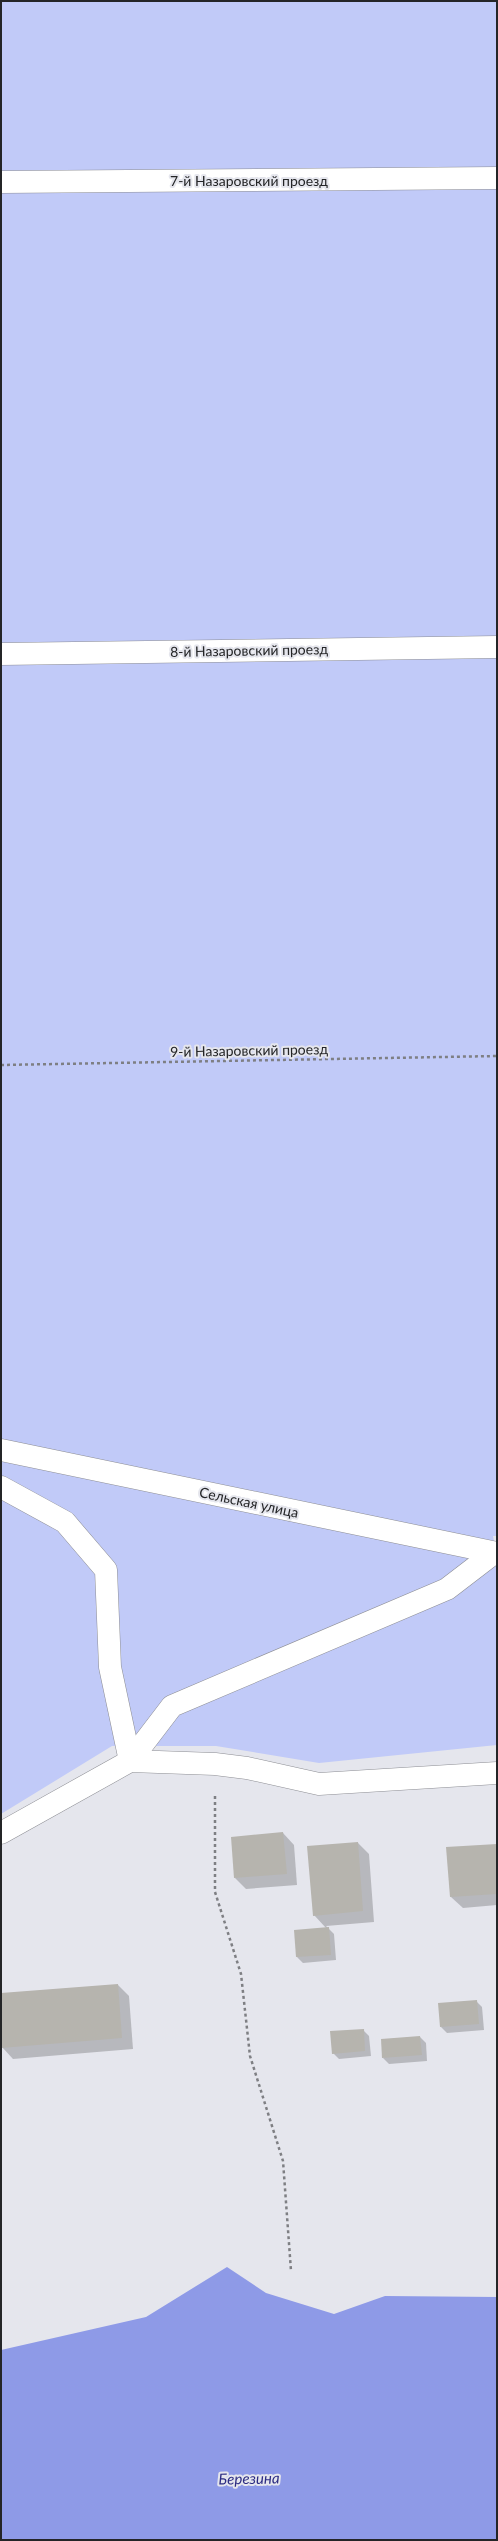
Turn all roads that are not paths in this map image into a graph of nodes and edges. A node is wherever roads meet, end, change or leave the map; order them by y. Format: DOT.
graph roads {
  1 [pos="497,178"];
  2 [pos="1,182"];
  3 [pos="497,647"];
  4 [pos="1,654"];
  5 [pos="1,1450"];
  6 [pos="1,1487"];
  7 [pos="496,1553"];
  8 [pos="130,1761"];
  9 [pos="497,1773"];
  10 [pos="1,1833"];
  1 -- 2 [label="street, 7-й Назаровский проезд"];
  3 -- 4 [label="street, 8-й Назаровский проезд"];
  5 -- 7 [label="street, Сельская улица"];
  6 -- 8 [label="street"];
  7 -- 8 [label="street"];
  8 -- 9 [label="street"];
  8 -- 10 [label="street"];
}
